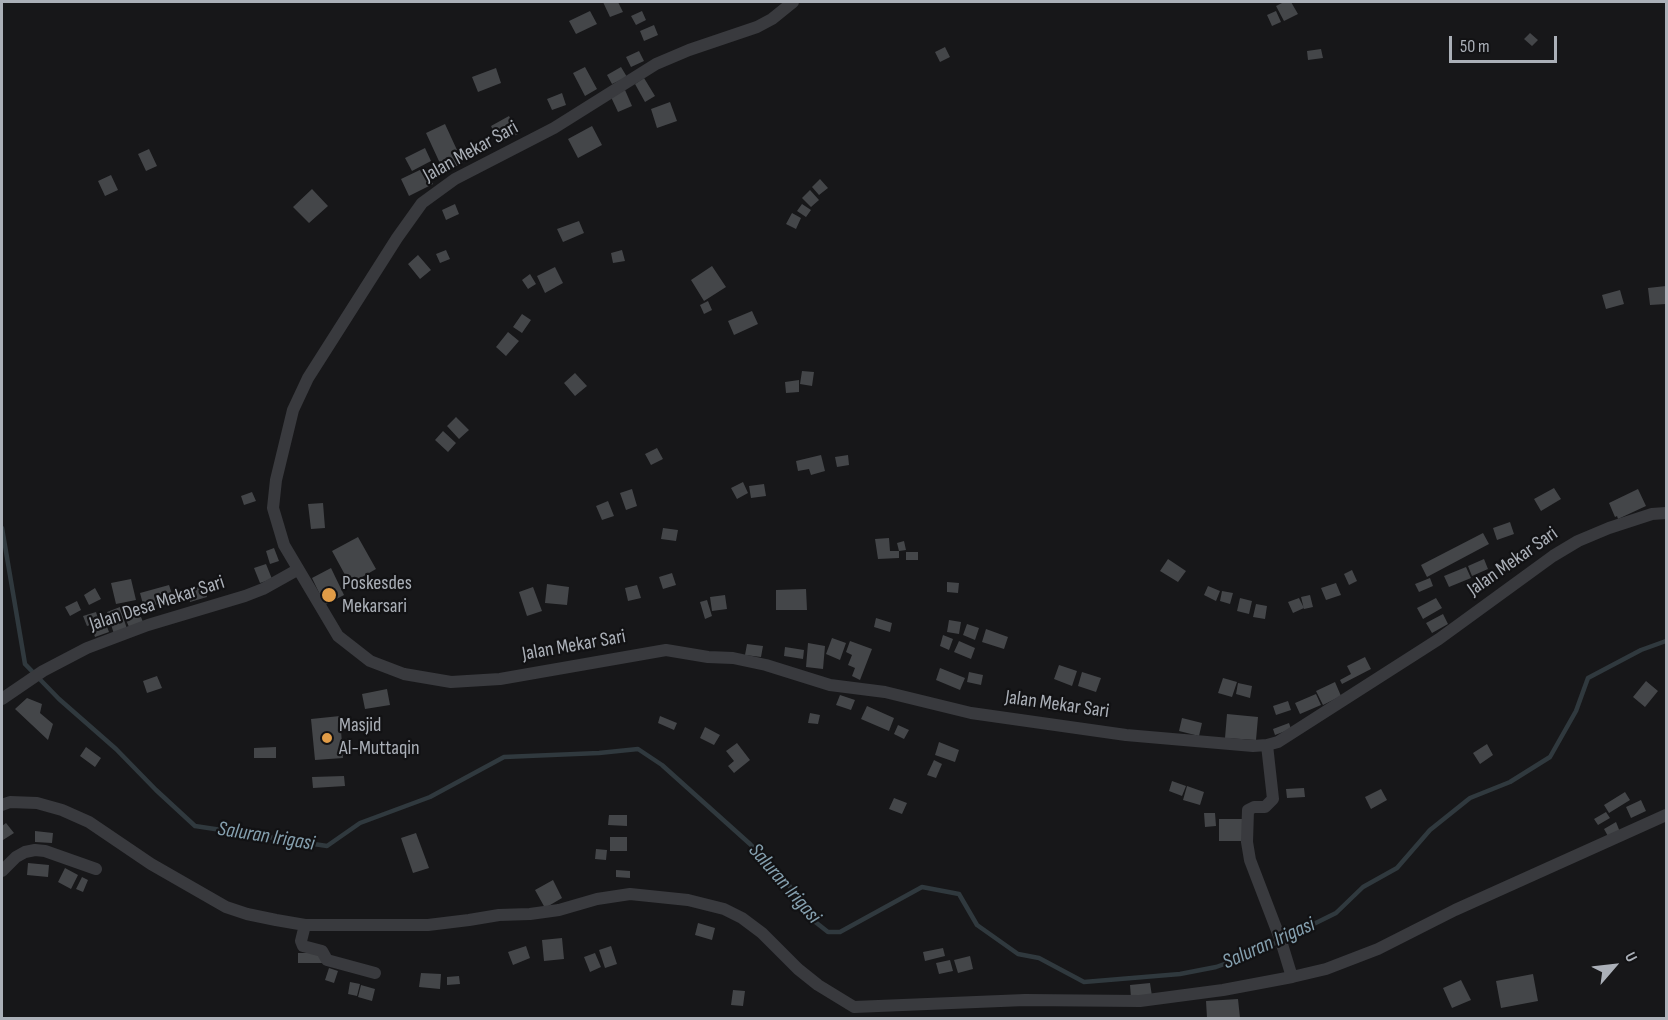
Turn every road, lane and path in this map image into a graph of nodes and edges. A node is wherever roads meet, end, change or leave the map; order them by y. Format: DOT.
graph roads {
  1 [pos="793,2"];
  2 [pos="1666,513"];
  3 [pos="297,570"];
  4 [pos="2,699"];
  5 [pos="1267,745"];
  6 [pos="2,805"];
  7 [pos="1666,815"];
  8 [pos="96,869"];
  9 [pos="2,871"];
  10 [pos="304,925"];
  11 [pos="375,973"];
  12 [pos="1292,977"];
  1 -- 3 [label="street, Jalan Mekar Sari"];
  2 -- 5 [label="street, Jalan Mekar Sari"];
  3 -- 4 [label="street, Jalan Desa Mekar Sari"];
  3 -- 5 [label="street, Jalan Mekar Sari"];
  5 -- 12 [label="street"];
  6 -- 10 [label="street"];
  7 -- 12 [label="street"];
  8 -- 9 [label="street"];
  10 -- 11 [label="street"];
  10 -- 12 [label="street"];
}
